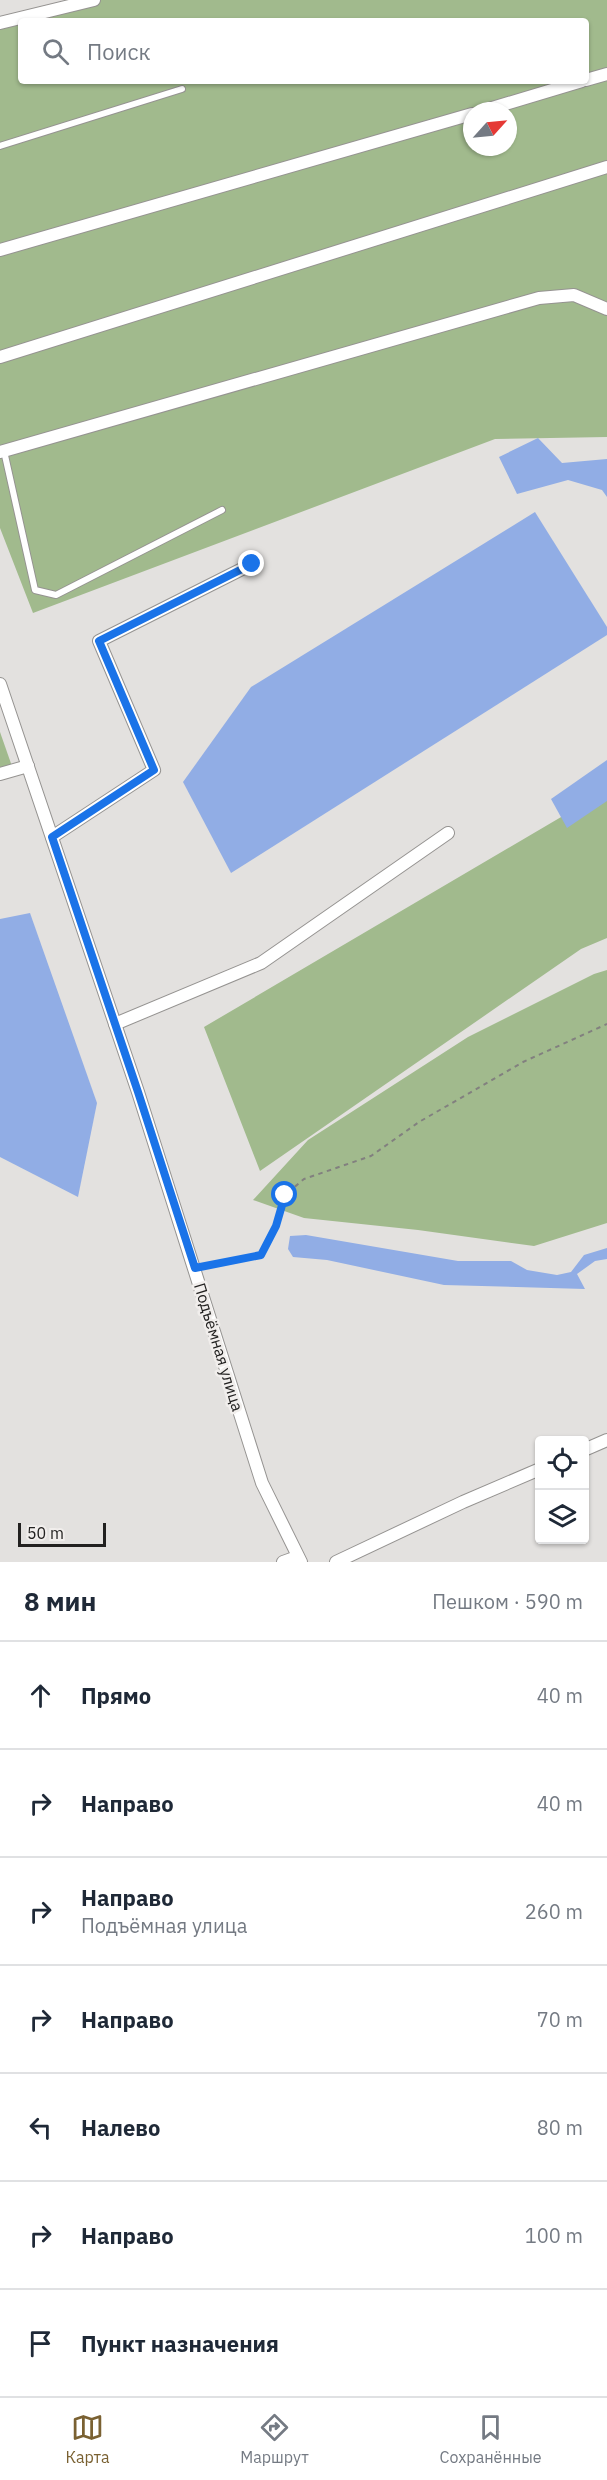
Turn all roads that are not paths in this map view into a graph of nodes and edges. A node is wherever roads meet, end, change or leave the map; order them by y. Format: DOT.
graph roads {
  1 [pos="94,0"];
  2 [pos="20,18"];
  3 [pos="18,19"];
  4 [pos="0,23"];
  5 [pos="607,74"];
  6 [pos="589,79"];
  7 [pos="571,84"];
  8 [pos="182,89"];
  9 [pos="512,102"];
  10 [pos="463,117"];
  11 [pos="0,146"];
  12 [pos="607,167"];
  13 [pos="0,250"];
  14 [pos="607,309"];
  15 [pos="0,357"];
  16 [pos="2,451"];
  17 [pos="222,510"];
  18 [pos="252,564"];
  19 [pos="0,684"];
  20 [pos="28,766"];
  21 [pos="0,774"];
  22 [pos="448,833"];
  23 [pos="52,837"];
  24 [pos="115,1024"];
  25 [pos="607,1440"];
  26 [pos="589,1448"];
  27 [pos="535,1471"];
  28 [pos="299,1559"];
  29 [pos="283,1562"];
  30 [pos="336,1562"];
  1 -- 2 [label="street"];
  3 -- 4 [label="street"];
  5 -- 6 [label="street"];
  7 -- 9 [label="street"];
  8 -- 11 [label="lane"];
  10 -- 13 [label="street"];
  12 -- 15 [label="street"];
  14 -- 16 [label="street"];
  16 -- 17 [label="lane"];
  18 -- 23 [label="street"];
  19 -- 20 [label="street, Подъёмная улица"];
  20 -- 21 [label="street"];
  20 -- 23 [label="street, Подъёмная улица"];
  22 -- 24 [label="street"];
  23 -- 24 [label="street, Подъёмная улица"];
  24 -- 28 [label="street, Подъёмная улица"];
  25 -- 26 [label="street"];
  27 -- 30 [label="street"];
  28 -- 29 [label="street"];
}
